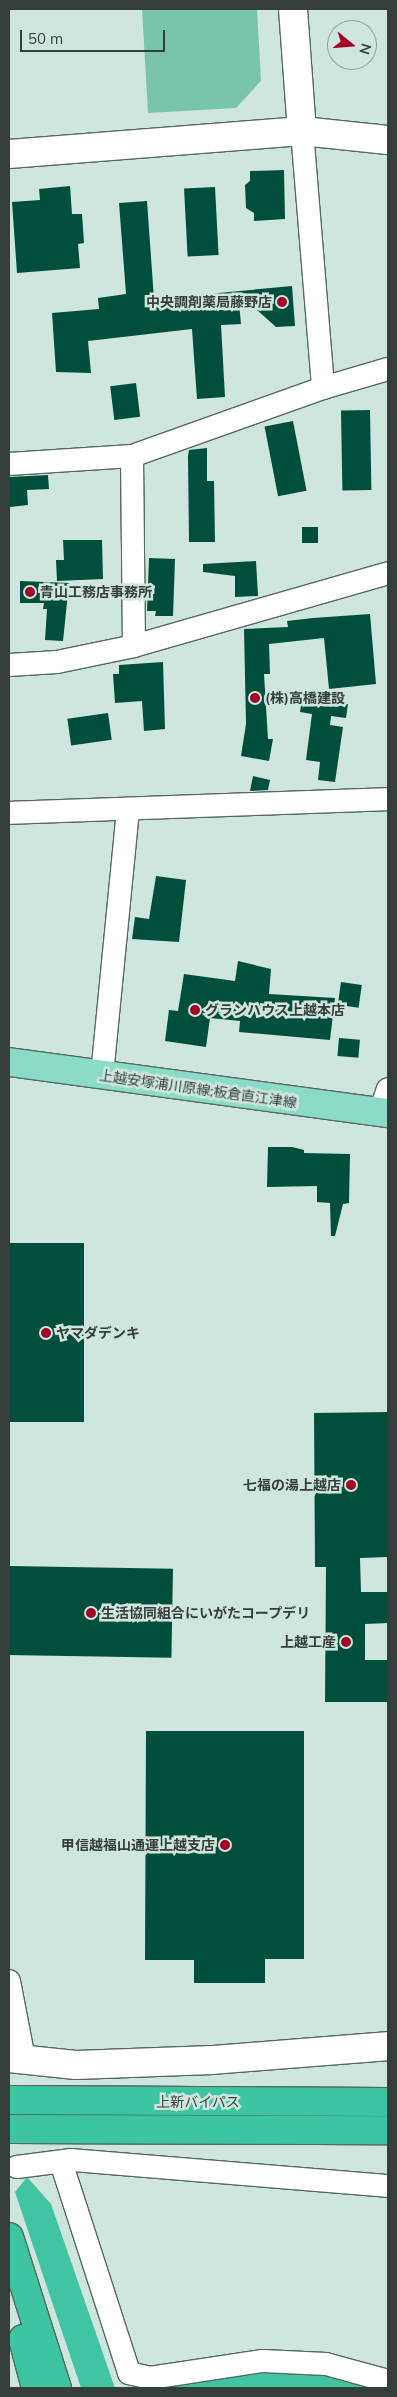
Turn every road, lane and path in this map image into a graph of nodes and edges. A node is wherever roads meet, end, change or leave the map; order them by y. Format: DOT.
graph roads {
  1 [pos="293,9"];
  2 [pos="302,131"];
  3 [pos="388,140"];
  4 [pos="9,154"];
  5 [pos="388,369"];
  6 [pos="323,388"];
  7 [pos="132,456"];
  8 [pos="9,464"];
  9 [pos="388,573"];
  10 [pos="134,646"];
  11 [pos="9,665"];
  12 [pos="388,799"];
  13 [pos="128,811"];
  14 [pos="9,813"];
  15 [pos="9,1062"];
  16 [pos="102,1076"];
  17 [pos="386,1104"];
  18 [pos="9,1981"];
  19 [pos="388,2046"];
  20 [pos="16,2059"];
  21 [pos="388,2093"];
  22 [pos="9,2100"];
  23 [pos="250,2102"];
  24 [pos="388,2102"];
  25 [pos="9,2129"];
  26 [pos="388,2130"];
  27 [pos="60,2162"];
  28 [pos="17,2166"];
  29 [pos="388,2186"];
  30 [pos="9,2237"];
  31 [pos="9,2285"];
  32 [pos="388,2381"];
  33 [pos="50,2387"];
  1 -- 2 [label="street"];
  2 -- 3 [label="street"];
  2 -- 4 [label="street"];
  2 -- 6 [label="street"];
  5 -- 6 [label="street"];
  6 -- 7 [label="street"];
  7 -- 8 [label="street"];
  7 -- 10 [label="street"];
  9 -- 10 [label="street"];
  10 -- 11 [label="street"];
  12 -- 13 [label="street"];
  13 -- 14 [label="street"];
  13 -- 16 [label="street"];
  15 -- 16 [label="main road, 上越安塚浦川原線;板倉直江津線"];
  16 -- 17 [label="main road, 上越安塚浦川原線;板倉直江津線"];
  18 -- 20 [label="street"];
  19 -- 20 [label="street"];
  21 -- 23 [label="highway"];
  22 -- 23 [label="highway, 上新バイパス"];
  23 -- 24 [label="highway, 上新バイパス"];
  25 -- 26 [label="highway, 上新バイパス"];
  27 -- 28 [label="street"];
  27 -- 29 [label="street"];
  27 -- 32 [label="street"];
  30 -- 33 [label="highway"];
  31 -- 33 [label="highway"];
}
